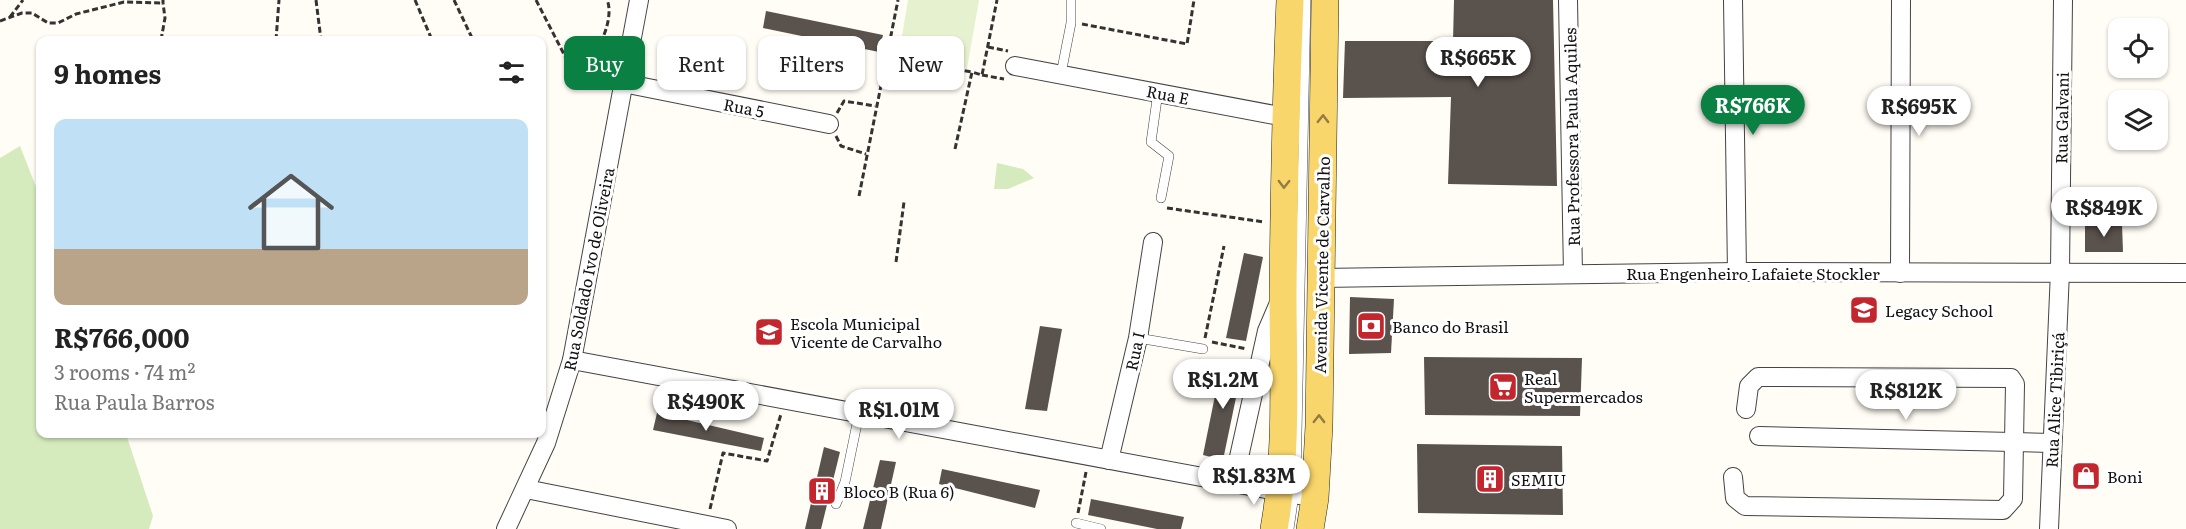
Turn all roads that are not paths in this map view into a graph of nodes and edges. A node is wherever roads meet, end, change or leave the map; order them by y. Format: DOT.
graph roads {
  1 [pos="639,0"];
  2 [pos="1071,0"];
  3 [pos="1290,0"];
  4 [pos="1306,0"];
  5 [pos="1325,0"];
  6 [pos="1569,0"];
  7 [pos="1733,0"];
  8 [pos="1901,0"];
  9 [pos="2063,0"];
  10 [pos="632,36"];
  11 [pos="1015,66"];
  12 [pos="1061,74"];
  13 [pos="645,87"];
  14 [pos="622,90"];
  15 [pos="1158,92"];
  16 [pos="1286,117"];
  17 [pos="830,124"];
  18 [pos="1160,202"];
  19 [pos="1154,242"];
  20 [pos="1737,272"];
  21 [pos="2060,272"];
  22 [pos="1900,273"];
  23 [pos="2186,273"];
  24 [pos="1574,274"];
  25 [pos="1320,278"];
  26 [pos="1283,292"];
  27 [pos="1137,338"];
  28 [pos="1203,349"];
  29 [pos="572,360"];
  30 [pos="1746,409"];
  31 [pos="859,414"];
  32 [pos="1759,436"];
  33 [pos="2014,442"];
  34 [pos="2051,443"];
  35 [pos="1108,460"];
  36 [pos="1733,477"];
  37 [pos="1233,484"];
  38 [pos="526,489"];
  39 [pos="1297,495"];
  40 [pos="836,504"];
  41 [pos="1076,523"];
  42 [pos="506,529"];
  43 [pos="727,529"];
  44 [pos="1101,529"];
  45 [pos="1274,529"];
  46 [pos="1288,529"];
  47 [pos="1310,529"];
  48 [pos="2049,529"];
  1 -- 10 [label="street, Rua Soldado Ivo de Oliveira"];
  2 -- 12 [label="lane"];
  3 -- 16 [label="main road, Avenida Vicente de Carvalho"];
  4 -- 39 [label="lane"];
  25 -- 5 [label="main road, Avenida Vicente de Carvalho, one-way"];
  6 -- 24 [label="street, Rua Professora Paula Aquiles"];
  7 -- 20 [label="street"];
  8 -- 22 [label="street"];
  9 -- 21 [label="street, Rua Galvani"];
  11 -- 12 [label="street, Rua E"];
  12 -- 15 [label="street, Rua E"];
  13 -- 17 [label="street, Rua 5"];
  14 -- 29 [label="street, Rua Soldado Ivo de Oliveira"];
  15 -- 16 [label="street, Rua E"];
  15 -- 18 [label="lane"];
  16 -- 26 [label="main road, Avenida Vicente de Carvalho, one-way"];
  19 -- 27 [label="street, Rua I"];
  20 -- 22 [label="street, Rua Engenheiro Lafaiete Stockler"];
  20 -- 24 [label="street, Rua Engenheiro Lafaiete Stockler"];
  21 -- 22 [label="street, Rua Engenheiro Lafaiete Stockler"];
  21 -- 23 [label="street, Rua Engenheiro Lafaiete Stockler"];
  21 -- 34 [label="street, Rua Alice Tibiriçá"];
  24 -- 25 [label="street, Rua Engenheiro Lafaiete Stockler"];
  39 -- 25 [label="main road, Avenida Vicente de Carvalho, one-way"];
  26 -- 37 [label="street, Avenida Vicente de Carvalho"];
  26 -- 39 [label="main road, Avenida Vicente de Carvalho"];
  27 -- 28 [label="lane"];
  27 -- 35 [label="street, Rua I"];
  29 -- 31 [label="street"];
  29 -- 38 [label="street, Rua Soldado Ivo de Oliveira"];
  30 -- 33 [label="street"];
  31 -- 35 [label="street"];
  31 -- 40 [label="lane"];
  32 -- 33 [label="street"];
  33 -- 34 [label="street"];
  33 -- 36 [label="street"];
  34 -- 48 [label="street, Rua Alice Tibiriçá"];
  35 -- 37 [label="street"];
  37 -- 39 [label="street"];
  38 -- 42 [label="street, Rua Soldado Ivo de Oliveira"];
  38 -- 43 [label="street"];
  39 -- 45 [label="main road, Avenida Vicente de Carvalho"];
  39 -- 46 [label="lane"];
  39 -- 47 [label="main road, Avenida Vicente de Carvalho"];
  41 -- 44 [label="lane"];
}
